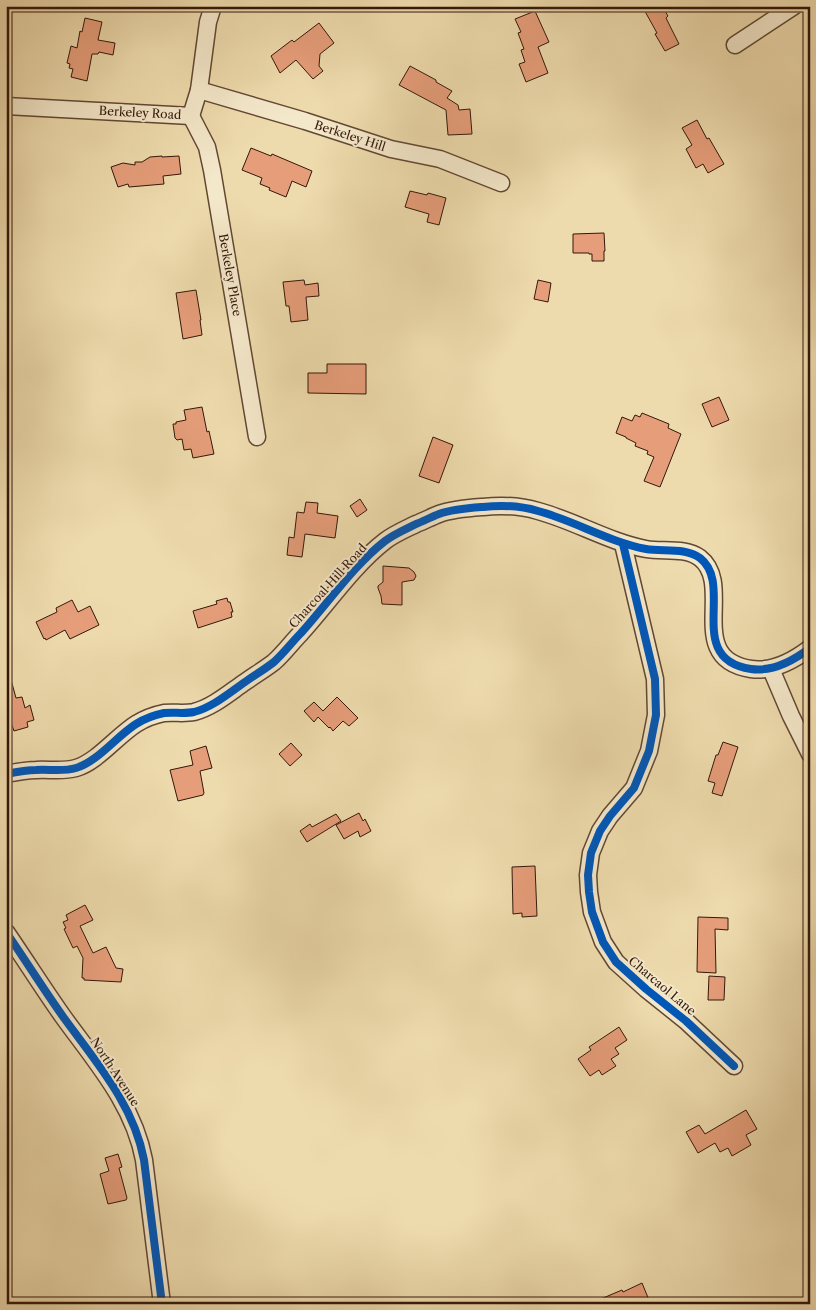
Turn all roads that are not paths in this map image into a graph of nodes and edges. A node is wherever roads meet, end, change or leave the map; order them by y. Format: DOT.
graph roads {
  1 [pos="213,6"];
  2 [pos="794,6"];
  3 [pos="735,45"];
  4 [pos="199,90"];
  5 [pos="6,106"];
  6 [pos="191,116"];
  7 [pos="501,183"];
  8 [pos="257,437"];
  9 [pos="623,544"];
  10 [pos="810,648"];
  11 [pos="771,669"];
  12 [pos="810,754"];
  13 [pos="6,774"];
  14 [pos="6,932"];
  15 [pos="734,1066"];
  16 [pos="162,1304"];
  1 -- 4 [label="street, Berkeley Road"];
  2 -- 3 [label="street"];
  4 -- 6 [label="street, Berkeley Road"];
  4 -- 7 [label="street, Berkeley Hill"];
  5 -- 6 [label="street, Berkeley Road"];
  6 -- 8 [label="street, Berkeley Place"];
  9 -- 11 [label="street, Charcoal Hill Road"];
  9 -- 13 [label="street, Charcoal Hill Road"];
  9 -- 15 [label="street, Charcaol Lane"];
  10 -- 11 [label="street, Charcoal Hill Road"];
  11 -- 12 [label="street"];
  14 -- 16 [label="street, North Avenue"];
}
